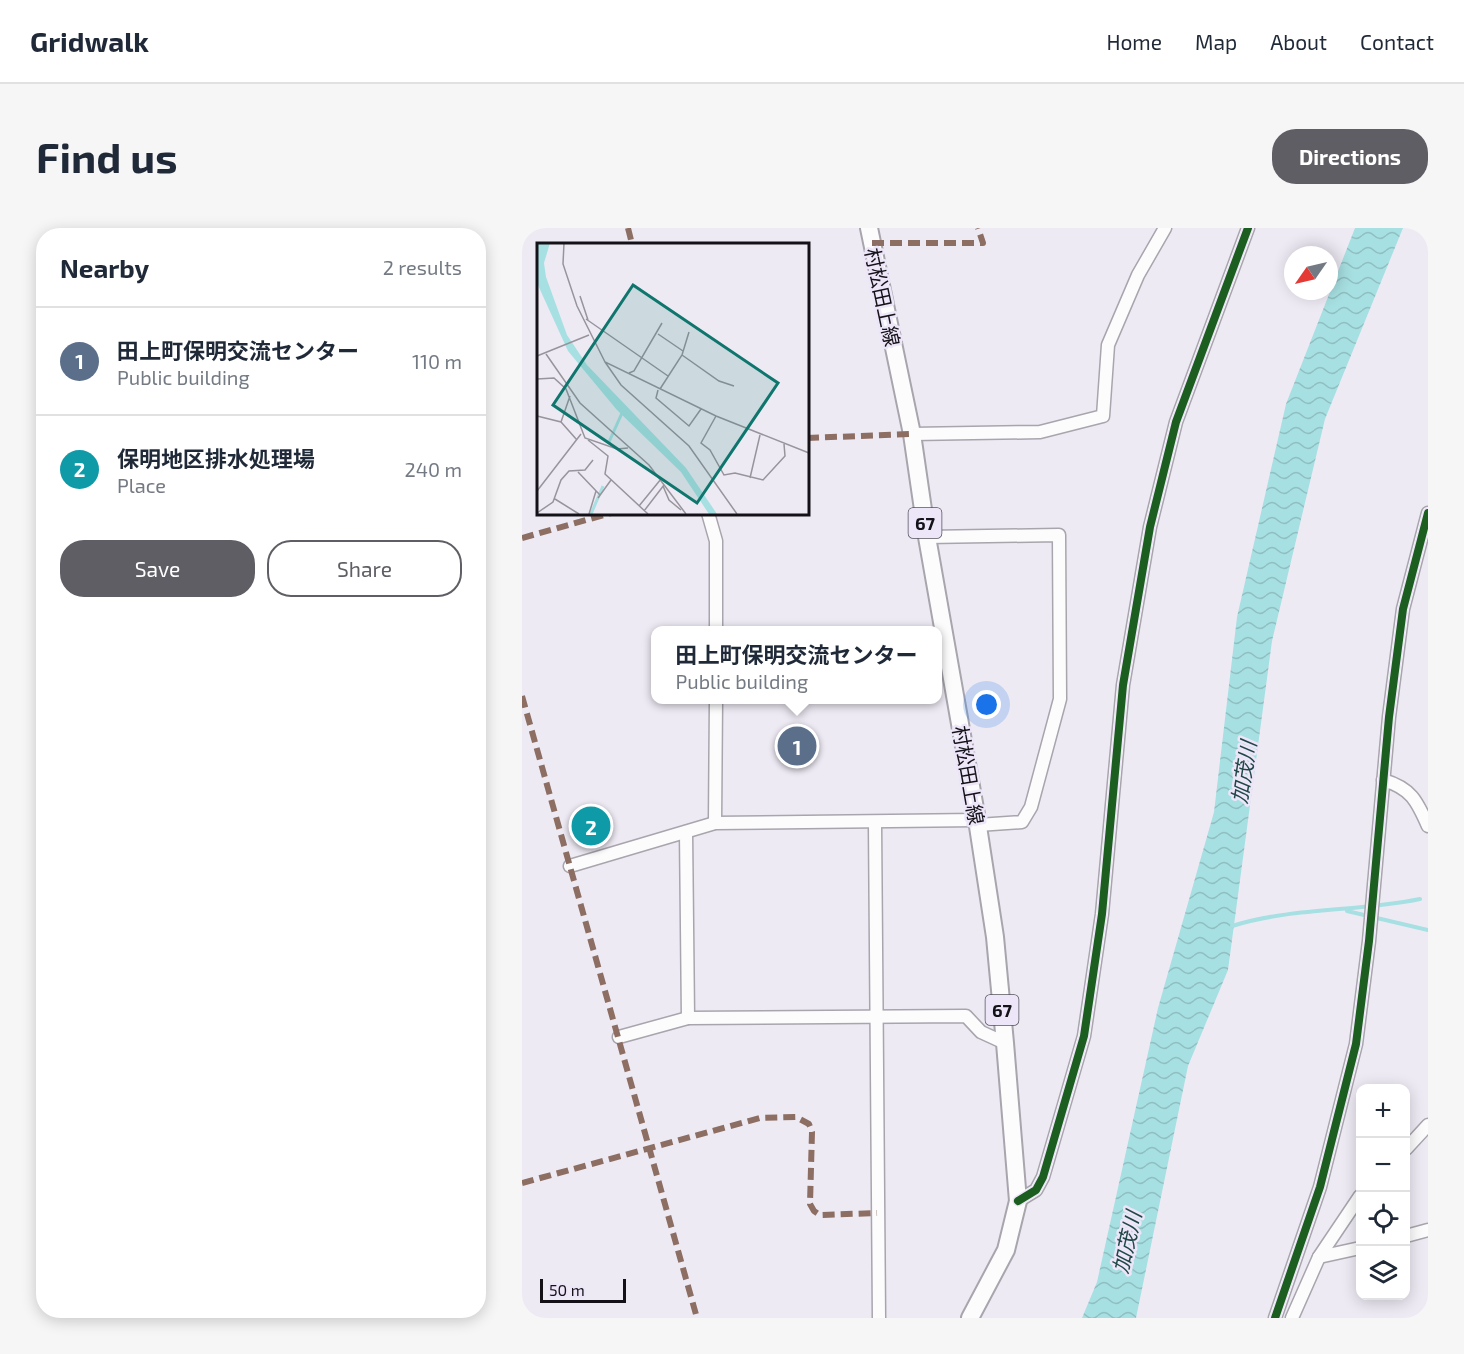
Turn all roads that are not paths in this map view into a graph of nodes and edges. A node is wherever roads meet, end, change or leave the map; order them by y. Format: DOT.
graph roads {
  1 [pos="869,228"];
  2 [pos="1165,228"];
  3 [pos="1248,228"];
  4 [pos="912,434"];
  5 [pos="1428,513"];
  6 [pos="708,514"];
  7 [pos="927,537"];
  8 [pos="716,626"];
  9 [pos="716,704"];
  10 [pos="1383,780"];
  11 [pos="977,822"];
  12 [pos="715,823"];
  13 [pos="875,823"];
  14 [pos="1428,826"];
  15 [pos="686,832"];
  16 [pos="570,866"];
  17 [pos="688,1018"];
  18 [pos="878,1019"];
  19 [pos="619,1037"];
  20 [pos="1005,1043"];
  21 [pos="1428,1125"];
  22 [pos="1410,1145"];
  23 [pos="1018,1201"];
  24 [pos="1356,1202"];
  25 [pos="1428,1230"];
  26 [pos="1410,1235"];
  27 [pos="1356,1249"];
  28 [pos="1318,1257"];
  29 [pos="879,1318"];
  30 [pos="970,1318"];
  31 [pos="1275,1318"];
  32 [pos="1292,1318"];
  1 -- 4 [label="main road, 村松田上線 / 67"];
  2 -- 4 [label="street"];
  3 -- 23 [label="street"];
  4 -- 7 [label="main road, 村松田上線 / 67"];
  5 -- 10 [label="street"];
  6 -- 8 [label="street"];
  7 -- 11 [label="main road, 村松田上線 / 67"];
  7 -- 11 [label="street"];
  9 -- 12 [label="street"];
  10 -- 14 [label="street"];
  10 -- 31 [label="street"];
  11 -- 13 [label="street"];
  11 -- 20 [label="main road, 村松田上線 / 67"];
  12 -- 13 [label="street"];
  12 -- 15 [label="street"];
  13 -- 18 [label="street"];
  15 -- 16 [label="street"];
  15 -- 17 [label="street"];
  17 -- 18 [label="street"];
  17 -- 19 [label="street"];
  18 -- 20 [label="street"];
  18 -- 29 [label="street"];
  20 -- 23 [label="main road, 村松田上線 / 67"];
  21 -- 22 [label="street"];
  23 -- 30 [label="main road, 村松田上線 / 67"];
  24 -- 28 [label="street"];
  25 -- 26 [label="street"];
  27 -- 28 [label="street"];
  28 -- 32 [label="street"];
}
